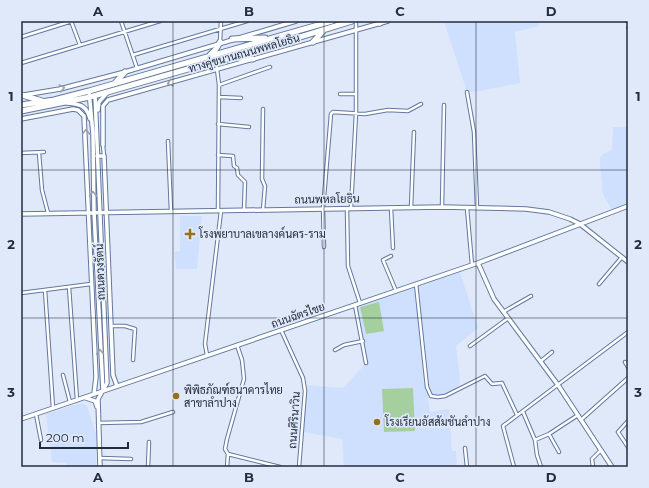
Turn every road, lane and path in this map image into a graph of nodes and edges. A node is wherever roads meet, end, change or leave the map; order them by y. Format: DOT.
graph roads {
  1 [pos="72,21"];
  2 [pos="121,21"];
  3 [pos="160,21"];
  4 [pos="221,21"];
  5 [pos="247,21"];
  6 [pos="296,21"];
  7 [pos="318,21"];
  8 [pos="332,21"];
  9 [pos="352,21"];
  10 [pos="356,21"];
  11 [pos="388,21"];
  12 [pos="382,22"];
  13 [pos="314,26"];
  14 [pos="221,30"];
  15 [pos="324,30"];
  16 [pos="356,30"];
  17 [pos="125,31"];
  18 [pos="21,37"];
  19 [pos="273,38"];
  20 [pos="232,39"];
  21 [pos="220,42"];
  22 [pos="313,42"];
  23 [pos="80,45"];
  24 [pos="133,55"];
  25 [pos="208,56"];
  26 [pos="232,58"];
  27 [pos="253,59"];
  28 [pos="216,61"];
  29 [pos="21,64"];
  30 [pos="136,68"];
  31 [pos="270,68"];
  32 [pos="218,69"];
  33 [pos="125,72"];
  34 [pos="114,84"];
  35 [pos="219,85"];
  36 [pos="92,90"];
  37 [pos="110,92"];
  38 [pos="467,92"];
  39 [pos="340,94"];
  40 [pos="356,94"];
  41 [pos="22,95"];
  42 [pos="93,96"];
  43 [pos="219,97"];
  44 [pos="241,98"];
  45 [pos="44,102"];
  46 [pos="66,103"];
  47 [pos="421,104"];
  48 [pos="21,105"];
  49 [pos="444,105"];
  50 [pos="263,109"];
  51 [pos="24,111"];
  52 [pos="356,113"];
  53 [pos="21,114"];
  54 [pos="21,119"];
  55 [pos="97,121"];
  56 [pos="218,124"];
  57 [pos="249,127"];
  58 [pos="414,132"];
  59 [pos="93,134"];
  60 [pos="168,141"];
  61 [pos="104,145"];
  62 [pos="44,152"];
  63 [pos="21,153"];
  64 [pos="39,153"];
  65 [pos="218,155"];
  66 [pos="98,156"];
  67 [pos="104,156"];
  68 [pos="86,157"];
  69 [pos="92,157"];
  70 [pos="628,206"];
  71 [pos="442,207"];
  72 [pos="391,208"];
  73 [pos="411,208"];
  74 [pos="467,208"];
  75 [pos="477,208"];
  76 [pos="323,209"];
  77 [pos="349,209"];
  78 [pos="220,210"];
  79 [pos="244,210"];
  80 [pos="263,210"];
  81 [pos="171,211"];
  82 [pos="94,212"];
  83 [pos="100,212"];
  84 [pos="107,212"];
  85 [pos="48,213"];
  86 [pos="87,213"];
  87 [pos="21,214"];
  88 [pos="580,224"];
  89 [pos="324,247"];
  90 [pos="393,248"];
  91 [pos="391,256"];
  92 [pos="622,257"];
  93 [pos="628,262"];
  94 [pos="478,263"];
  95 [pos="472,265"];
  96 [pos="91,284"];
  97 [pos="416,284"];
  98 [pos="599,284"];
  99 [pos="69,287"];
  100 [pos="45,290"];
  101 [pos="396,291"];
  102 [pos="21,293"];
  103 [pos="530,296"];
  104 [pos="98,300"];
  105 [pos="104,300"];
  106 [pos="110,300"];
  107 [pos="92,301"];
  108 [pos="360,303"];
  109 [pos="355,305"];
  110 [pos="503,312"];
  111 [pos="507,318"];
  112 [pos="111,326"];
  113 [pos="281,330"];
  114 [pos="628,332"];
  115 [pos="363,341"];
  116 [pos="237,345"];
  117 [pos="470,346"];
  118 [pos="335,350"];
  119 [pos="552,352"];
  120 [pos="207,355"];
  121 [pos="133,360"];
  122 [pos="540,361"];
  123 [pos="625,362"];
  124 [pos="366,363"];
  125 [pos="628,367"];
  126 [pos="63,375"];
  127 [pos="628,378"];
  128 [pos="558,385"];
  129 [pos="117,386"];
  130 [pos="103,391"];
  131 [pos="94,394"];
  132 [pos="84,397"];
  133 [pos="77,400"];
  134 [pos="70,402"];
  135 [pos="53,408"];
  136 [pos="98,408"];
  137 [pos="173,412"];
  138 [pos="523,412"];
  139 [pos="36,414"];
  140 [pos="578,414"];
  141 [pos="517,415"];
  142 [pos="21,419"];
  143 [pos="582,419"];
  144 [pos="628,421"];
  145 [pos="98,423"];
  146 [pos="549,434"];
  147 [pos="41,440"];
  148 [pos="535,440"];
  149 [pos="149,442"];
  150 [pos="628,447"];
  151 [pos="465,448"];
  152 [pos="601,450"];
  153 [pos="559,452"];
  154 [pos="228,454"];
  155 [pos="99,458"];
  156 [pos="131,459"];
  157 [pos="100,467"];
  158 [pos="148,467"];
  159 [pos="227,467"];
  160 [pos="280,467"];
  161 [pos="299,467"];
  162 [pos="467,467"];
  163 [pos="514,467"];
  164 [pos="541,467"];
  165 [pos="594,467"];
  166 [pos="612,467"];
  1 -- 18 [label="street"];
  1 -- 23 [label="street"];
  2 -- 17 [label="street"];
  3 -- 17 [label="street"];
  4 -- 14 [label="street"];
  5 -- 14 [label="street"];
  6 -- 20 [label="main road, ทางคู่ขนานถนนพหลโยธิน"];
  7 -- 13 [label="highway"];
  8 -- 13 [label="highway"];
  9 -- 15 [label="highway"];
  10 -- 16 [label="street"];
  11 -- 12 [label="main road, ทางคู่ขนานถนนพหลโยธิน"];
  12 -- 16 [label="main road, ทางคู่ขนานถนนพหลโยธิน"];
  13 -- 19 [label="highway"];
  14 -- 21 [label="street"];
  14 -- 24 [label="street"];
  15 -- 22 [label="highway"];
  15 -- 26 [label="highway"];
  16 -- 22 [label="main road, ทางคู่ขนานถนนพหลโยธิน"];
  16 -- 40 [label="street"];
  17 -- 23 [label="street"];
  17 -- 24 [label="street"];
  19 -- 20 [label="highway"];
  19 -- 25 [label="highway"];
  20 -- 21 [label="main road, ทางคู่ขนานถนนพหลโยธิน"];
  21 -- 25 [label="highway"];
  21 -- 30 [label="main road, ทางคู่ขนานถนนพหลโยธิน"];
  22 -- 27 [label="main road, ทางคู่ขนานถนนพหลโยธิน"];
  23 -- 29 [label="street"];
  24 -- 30 [label="street"];
  25 -- 34 [label="highway"];
  26 -- 27 [label="highway"];
  26 -- 28 [label="highway"];
  27 -- 32 [label="main road, ทางคู่ขนานถนนพหลโยธิน"];
  28 -- 32 [label="street"];
  28 -- 37 [label="highway"];
  30 -- 33 [label="main road, ทางคู่ขนานถนนพหลโยธิน"];
  31 -- 35 [label="street"];
  32 -- 35 [label="street"];
  32 -- 61 [label="main road, ทางคู่ขนานถนนพหลโยธิน, one-way"];
  33 -- 34 [label="highway"];
  41 -- 33 [label="main road, ทางคู่ขนานถนนพหลโยธิน, one-way"];
  34 -- 36 [label="highway"];
  35 -- 43 [label="street"];
  36 -- 42 [label="main road"];
  36 -- 45 [label="highway"];
  37 -- 42 [label="highway"];
  37 -- 55 [label="main road"];
  38 -- 75 [label="street"];
  39 -- 40 [label="street"];
  40 -- 52 [label="street"];
  41 -- 45 [label="highway"];
  42 -- 46 [label="highway"];
  42 -- 55 [label="main road"];
  42 -- 59 [label="main road"];
  43 -- 44 [label="street"];
  43 -- 56 [label="street"];
  45 -- 48 [label="highway"];
  46 -- 51 [label="highway"];
  46 -- 59 [label="main road"];
  47 -- 52 [label="street"];
  49 -- 71 [label="street"];
  50 -- 80 [label="street"];
  51 -- 53 [label="highway"];
  52 -- 76 [label="street"];
  52 -- 77 [label="street"];
  68 -- 54 [label="main road, one-way"];
  55 -- 66 [label="main road"];
  56 -- 57 [label="street"];
  56 -- 65 [label="street"];
  58 -- 73 [label="street"];
  59 -- 69 [label="main road"];
  60 -- 81 [label="street"];
  61 -- 67 [label="street"];
  62 -- 64 [label="street"];
  63 -- 64 [label="street"];
  64 -- 85 [label="street"];
  65 -- 78 [label="street"];
  65 -- 79 [label="street"];
  66 -- 67 [label="main road"];
  66 -- 69 [label="main road"];
  66 -- 83 [label="main road"];
  67 -- 84 [label="main road, ถนนดวงรัตน์"];
  68 -- 69 [label="main road"];
  68 -- 86 [label="main road"];
  82 -- 69 [label="main road, one-way"];
  70 -- 88 [label="main road"];
  71 -- 73 [label="main road, ถนนพหลโยธิน"];
  71 -- 74 [label="main road, ถนนพหลโยธิน"];
  72 -- 73 [label="main road, ถนนพหลโยธิน"];
  72 -- 77 [label="main road, ถนนพหลโยธิน"];
  72 -- 90 [label="street"];
  74 -- 75 [label="main road, ถนนพหลโยธิน"];
  74 -- 95 [label="street"];
  75 -- 88 [label="main road, ถนนพหลโยธิน"];
  76 -- 77 [label="main road, ถนนพหลโยธิน"];
  76 -- 80 [label="main road, ถนนพหลโยธิน"];
  76 -- 89 [label="street"];
  77 -- 108 [label="street"];
  78 -- 79 [label="main road, ถนนพหลโยธิน"];
  78 -- 81 [label="main road, ถนนพหลโยธิน"];
  78 -- 120 [label="street"];
  79 -- 80 [label="main road, ถนนพหลโยธิน"];
  81 -- 84 [label="main road, ถนนพหลโยธิน"];
  82 -- 83 [label="main road, ถนนพหลโยธิน"];
  82 -- 86 [label="main road, ถนนพหลโยธิน"];
  82 -- 104 [label="main road"];
  83 -- 84 [label="main road, ถนนพหลโยธิน"];
  83 -- 105 [label="main road"];
  84 -- 106 [label="main road, ถนนดวงรัตน์"];
  85 -- 86 [label="main road, ถนนพหลโยธิน"];
  85 -- 87 [label="main road, ถนนพหลโยธิน"];
  86 -- 96 [label="main road"];
  88 -- 92 [label="main road, ถนนพหลโยธิน"];
  88 -- 94 [label="main road, ถนนฉัตรไชย"];
  91 -- 101 [label="street"];
  92 -- 93 [label="main road, ถนนพหลโยธิน"];
  92 -- 98 [label="street"];
  94 -- 95 [label="main road, ถนนฉัตรไชย"];
  94 -- 110 [label="main road"];
  95 -- 97 [label="main road, ถนนฉัตรไชย"];
  96 -- 99 [label="street"];
  96 -- 107 [label="main road"];
  97 -- 101 [label="main road, ถนนฉัตรไชย"];
  97 -- 141 [label="street"];
  99 -- 100 [label="street"];
  99 -- 133 [label="street"];
  100 -- 102 [label="street"];
  100 -- 135 [label="street"];
  101 -- 108 [label="main road, ถนนฉัตรไชย"];
  103 -- 110 [label="street"];
  104 -- 105 [label="main road"];
  104 -- 107 [label="main road"];
  130 -- 104 [label="main road, one-way"];
  105 -- 106 [label="main road"];
  105 -- 130 [label="main road"];
  106 -- 112 [label="main road, ถนนดวงรัตน์"];
  107 -- 131 [label="main road"];
  108 -- 109 [label="main road, ถนนฉัตรไชย"];
  109 -- 113 [label="main road, ถนนฉัตรไชย"];
  109 -- 115 [label="street"];
  110 -- 111 [label="main road"];
  111 -- 117 [label="street"];
  111 -- 122 [label="main road"];
  112 -- 121 [label="street"];
  112 -- 129 [label="main road, ถนนดวงรัตน์"];
  113 -- 116 [label="main road, ถนนฉัตรไชย"];
  113 -- 161 [label="street, ถนนศิรินาวิน"];
  114 -- 128 [label="street"];
  115 -- 118 [label="street"];
  115 -- 124 [label="street"];
  116 -- 120 [label="main road, ถนนฉัตรไชย"];
  116 -- 154 [label="street"];
  119 -- 122 [label="street"];
  120 -- 129 [label="main road, ถนนฉัตรไชย"];
  122 -- 128 [label="main road"];
  123 -- 125 [label="street"];
  126 -- 134 [label="street"];
  127 -- 143 [label="street"];
  128 -- 138 [label="street"];
  128 -- 140 [label="main road"];
  129 -- 130 [label="main road, ถนนฉัตรไชย"];
  130 -- 131 [label="main road, ถนนฉัตรไชย"];
  130 -- 136 [label="main road"];
  131 -- 132 [label="main road, ถนนฉัตรไชย"];
  132 -- 133 [label="main road, ถนนฉัตรไชย"];
  132 -- 136 [label="main road"];
  133 -- 134 [label="main road, ถนนฉัตรไชย"];
  134 -- 135 [label="main road, ถนนฉัตรไชย"];
  135 -- 139 [label="main road, ถนนฉัตรไชย"];
  136 -- 145 [label="main road"];
  137 -- 145 [label="street"];
  138 -- 141 [label="street"];
  138 -- 148 [label="street"];
  139 -- 142 [label="main road, ถนนฉัตรไชย"];
  139 -- 147 [label="street"];
  140 -- 143 [label="main road"];
  140 -- 146 [label="street"];
  141 -- 163 [label="street"];
  143 -- 152 [label="main road"];
  144 -- 150 [label="street"];
  145 -- 155 [label="main road"];
  146 -- 148 [label="street"];
  146 -- 153 [label="street"];
  148 -- 164 [label="street"];
  149 -- 158 [label="street"];
  151 -- 162 [label="street"];
  152 -- 165 [label="street"];
  152 -- 166 [label="main road"];
  154 -- 159 [label="street"];
  154 -- 160 [label="street"];
  155 -- 156 [label="street"];
  155 -- 157 [label="main road"];
}
